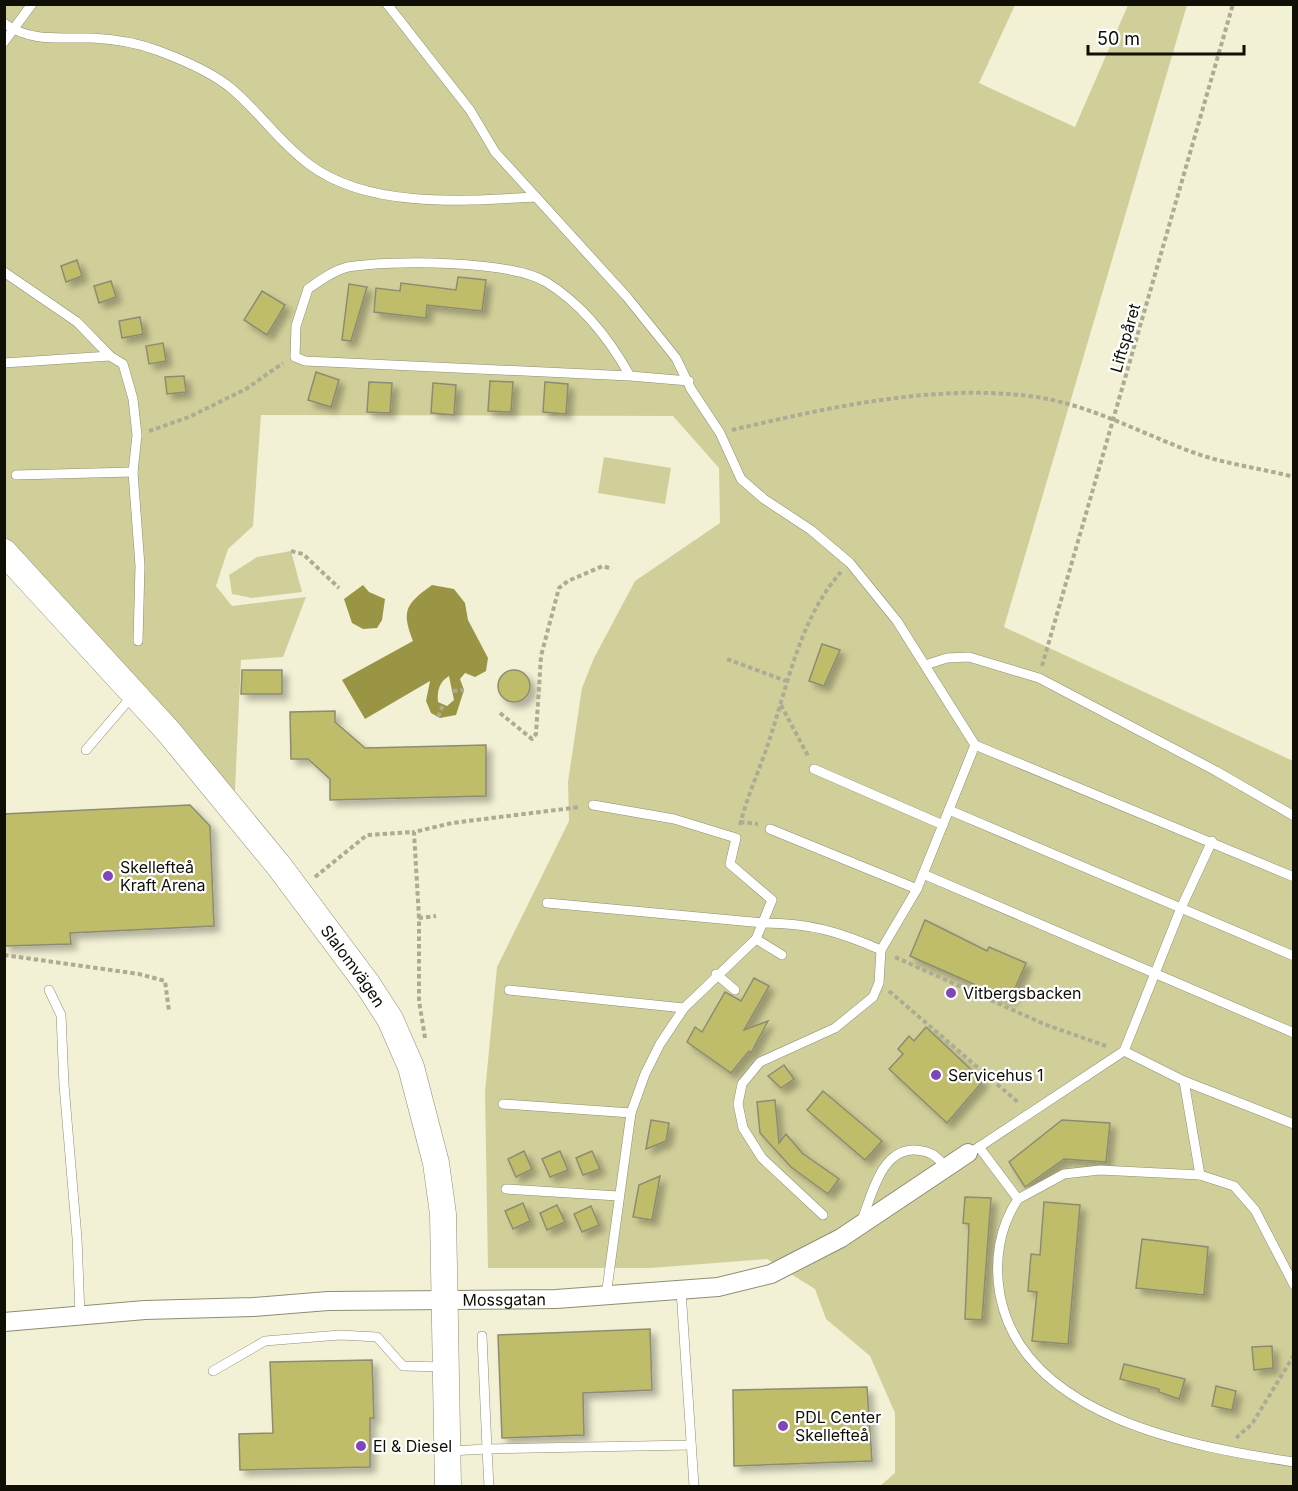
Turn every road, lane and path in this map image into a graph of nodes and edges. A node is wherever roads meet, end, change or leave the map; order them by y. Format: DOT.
graph roads {
  1 [pos="32,4"];
  2 [pos="387,4"];
  3 [pos="1233,4"];
  4 [pos="4,23"];
  5 [pos="14,30"];
  6 [pos="4,42"];
  7 [pos="536,197"];
  8 [pos="4,272"];
  9 [pos="110,356"];
  10 [pos="295,357"];
  11 [pos="4,363"];
  12 [pos="630,376"];
  13 [pos="689,381"];
  14 [pos="1114,420"];
  15 [pos="720,433"];
  16 [pos="137,435"];
  17 [pos="133,472"];
  18 [pos="16,475"];
  19 [pos="1293,477"];
  20 [pos="291,550"];
  21 [pos="4,552"];
  22 [pos="850,563"];
  23 [pos="612,570"];
  24 [pos="339,588"];
  25 [pos="138,641"];
  26 [pos="727,659"];
  27 [pos="925,665"];
  28 [pos="1039,678"];
  29 [pos="786,681"];
  30 [pos="464,690"];
  31 [pos="453,691"];
  32 [pos="134,693"];
  33 [pos="781,704"];
  34 [pos="442,705"];
  35 [pos="500,713"];
  36 [pos="438,717"];
  37 [pos="975,745"];
  38 [pos="86,750"];
  39 [pos="814,769"];
  40 [pos="593,804"];
  41 [pos="949,810"];
  42 [pos="1293,816"];
  43 [pos="943,825"];
  44 [pos="770,830"];
  45 [pos="414,832"];
  46 [pos="736,838"];
  47 [pos="1212,842"];
  48 [pos="923,874"];
  49 [pos="1293,878"];
  50 [pos="917,889"];
  51 [pos="298,891"];
  52 [pos="547,903"];
  53 [pos="1181,908"];
  54 [pos="419,918"];
  55 [pos="764,924"];
  56 [pos="756,939"];
  57 [pos="881,950"];
  58 [pos="4,955"];
  59 [pos="782,956"];
  60 [pos="1293,956"];
  61 [pos="716,974"];
  62 [pos="1156,975"];
  63 [pos="879,983"];
  64 [pos="49,990"];
  65 [pos="509,990"];
  66 [pos="735,990"];
  67 [pos="684,1008"];
  68 [pos="169,1011"];
  69 [pos="1293,1033"];
  70 [pos="1124,1051"];
  71 [pos="1184,1081"];
  72 [pos="503,1104"];
  73 [pos="631,1113"];
  74 [pos="1030,1113"];
  75 [pos="1293,1124"];
  76 [pos="974,1150"];
  77 [pos="946,1168"];
  78 [pos="1200,1175"];
  79 [pos="506,1189"];
  80 [pos="618,1196"];
  81 [pos="1018,1199"];
  82 [pos="823,1215"];
  83 [pos="859,1227"];
  84 [pos="1293,1285"];
  85 [pos="681,1290"];
  86 [pos="606,1296"];
  87 [pos="446,1302"];
  88 [pos="81,1315"];
  89 [pos="4,1322"];
  90 [pos="482,1336"];
  91 [pos="1293,1355"];
  92 [pos="446,1367"];
  93 [pos="213,1371"];
  94 [pos="691,1445"];
  95 [pos="487,1449"];
  96 [pos="1222,1450"];
  97 [pos="447,1451"];
  98 [pos="1293,1462"];
  99 [pos="448,1486"];
  100 [pos="489,1486"];
  101 [pos="694,1486"];
  1 -- 5 [label="lane"];
  2 -- 7 [label="lane"];
  3 -- 14 [label="path, Liftspåret"];
  4 -- 5 [label="lane"];
  5 -- 6 [label="lane"];
  5 -- 7 [label="lane"];
  7 -- 13 [label="lane"];
  8 -- 9 [label="lane"];
  9 -- 11 [label="lane"];
  9 -- 16 [label="lane"];
  10 -- 12 [label="lane"];
  10 -- 12 [label="lane"];
  10 -- 16 [label="path"];
  12 -- 13 [label="lane"];
  13 -- 15 [label="lane"];
  14 -- 15 [label="path"];
  14 -- 19 [label="path"];
  14 -- 28 [label="path, Liftspåret"];
  15 -- 22 [label="lane"];
  16 -- 17 [label="lane"];
  17 -- 18 [label="lane"];
  17 -- 25 [label="lane"];
  20 -- 24 [label="path"];
  21 -- 32 [label="street, Slalomvägen"];
  22 -- 27 [label="lane"];
  22 -- 29 [label="path"];
  23 -- 35 [label="path"];
  26 -- 29 [label="path"];
  27 -- 28 [label="lane"];
  27 -- 37 [label="lane"];
  28 -- 42 [label="lane"];
  29 -- 33 [label="path"];
  30 -- 31 [label="path"];
  32 -- 38 [label="lane"];
  32 -- 51 [label="street, Slalomvägen"];
  33 -- 39 [label="path"];
  33 -- 46 [label="path"];
  34 -- 36 [label="path"];
  37 -- 41 [label="lane"];
  37 -- 47 [label="lane"];
  39 -- 43 [label="lane"];
  40 -- 45 [label="path"];
  40 -- 46 [label="lane"];
  41 -- 43 [label="lane"];
  41 -- 53 [label="lane"];
  43 -- 48 [label="lane"];
  44 -- 50 [label="lane"];
  45 -- 51 [label="path"];
  45 -- 54 [label="path"];
  46 -- 55 [label="lane"];
  47 -- 49 [label="lane"];
  47 -- 53 [label="lane"];
  48 -- 50 [label="lane"];
  48 -- 62 [label="lane"];
  50 -- 57 [label="lane"];
  51 -- 87 [label="street, Slalomvägen"];
  52 -- 55 [label="lane"];
  53 -- 60 [label="lane"];
  53 -- 62 [label="lane"];
  55 -- 56 [label="lane"];
  55 -- 57 [label="lane"];
  56 -- 59 [label="lane"];
  56 -- 61 [label="lane"];
  57 -- 63 [label="lane"];
  57 -- 70 [label="path"];
  58 -- 68 [label="path"];
  61 -- 66 [label="lane"];
  61 -- 67 [label="lane"];
  62 -- 69 [label="lane"];
  62 -- 70 [label="lane"];
  63 -- 74 [label="path"];
  63 -- 82 [label="lane"];
  64 -- 88 [label="lane"];
  65 -- 67 [label="lane"];
  67 -- 73 [label="lane"];
  70 -- 71 [label="lane"];
  70 -- 74 [label="lane"];
  71 -- 75 [label="lane"];
  71 -- 78 [label="lane"];
  72 -- 73 [label="lane"];
  73 -- 80 [label="lane"];
  74 -- 76 [label="lane"];
  76 -- 77 [label="street, Mossgatan"];
  76 -- 81 [label="lane"];
  77 -- 83 [label="street, Mossgatan"];
  77 -- 83 [label="lane"];
  78 -- 81 [label="lane"];
  78 -- 84 [label="lane"];
  79 -- 80 [label="lane"];
  80 -- 86 [label="lane"];
  81 -- 96 [label="lane"];
  83 -- 85 [label="street, Mossgatan"];
  85 -- 86 [label="street, Mossgatan"];
  85 -- 94 [label="lane"];
  86 -- 87 [label="street, Mossgatan"];
  87 -- 88 [label="street, Mossgatan"];
  87 -- 92 [label="street, Slalomvägen"];
  88 -- 89 [label="street, Mossgatan"];
  90 -- 95 [label="lane"];
  91 -- 96 [label="path"];
  92 -- 93 [label="lane"];
  92 -- 97 [label="street, Slalomvägen"];
  94 -- 95 [label="lane"];
  94 -- 101 [label="lane"];
  95 -- 97 [label="lane"];
  95 -- 100 [label="lane"];
  96 -- 98 [label="lane"];
  97 -- 99 [label="street, Slalomvägen"];
}
